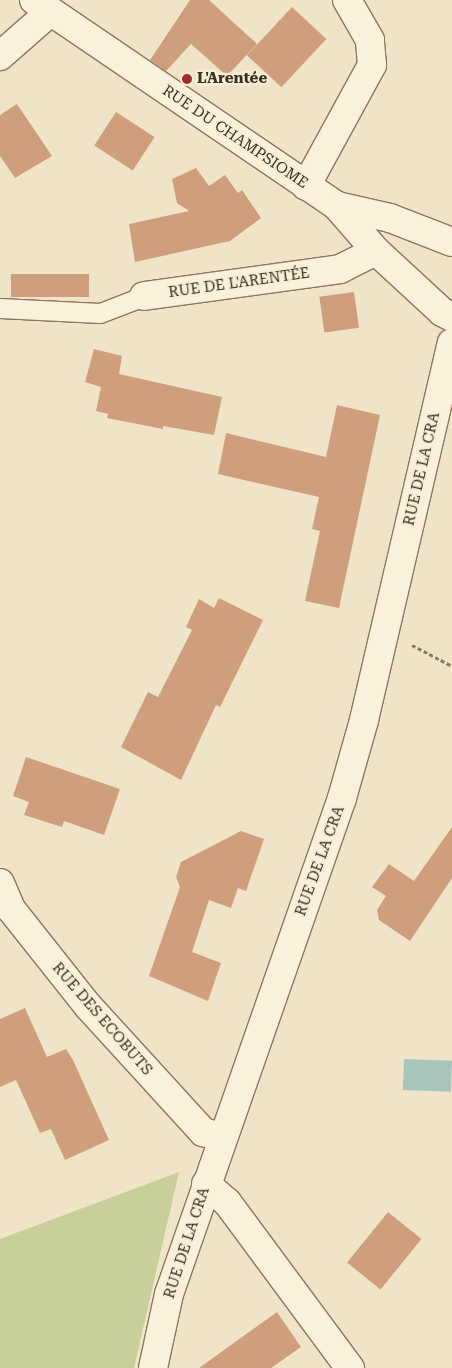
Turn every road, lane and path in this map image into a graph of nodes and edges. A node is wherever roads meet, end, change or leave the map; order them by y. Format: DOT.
graph roads {
  1 [pos="347,0"];
  2 [pos="42,6"];
  3 [pos="0,56"];
  4 [pos="306,186"];
  5 [pos="337,206"];
  6 [pos="452,242"];
  7 [pos="376,251"];
  8 [pos="144,296"];
  9 [pos="0,308"];
  10 [pos="452,317"];
  11 [pos="452,344"];
  12 [pos="385,630"];
  13 [pos="452,666"];
  14 [pos="0,883"];
  15 [pos="222,1137"];
  16 [pos="206,1184"];
  17 [pos="153,1368"];
  18 [pos="350,1368"];
  1 -- 4 [label="street"];
  2 -- 3 [label="street"];
  2 -- 4 [label="street, RUE DU CHAMPSIOME"];
  4 -- 5 [label="street, RUE DU CHAMPSIOME"];
  5 -- 6 [label="street, RUE DU CHAMPSIOME"];
  5 -- 7 [label="street"];
  7 -- 8 [label="street, RUE DE L'ARENTÉE"];
  7 -- 10 [label="street"];
  8 -- 9 [label="lane, RUE DE L'ARENTÉE"];
  11 -- 12 [label="street, RUE DE LA CRA"];
  12 -- 13 [label="path"];
  12 -- 15 [label="street, RUE DE LA CRA"];
  14 -- 15 [label="street, RUE DES ECOBUTS"];
  15 -- 16 [label="street, RUE DE LA CRA"];
  16 -- 17 [label="street, RUE DE LA CRA"];
  16 -- 18 [label="street"];
}
